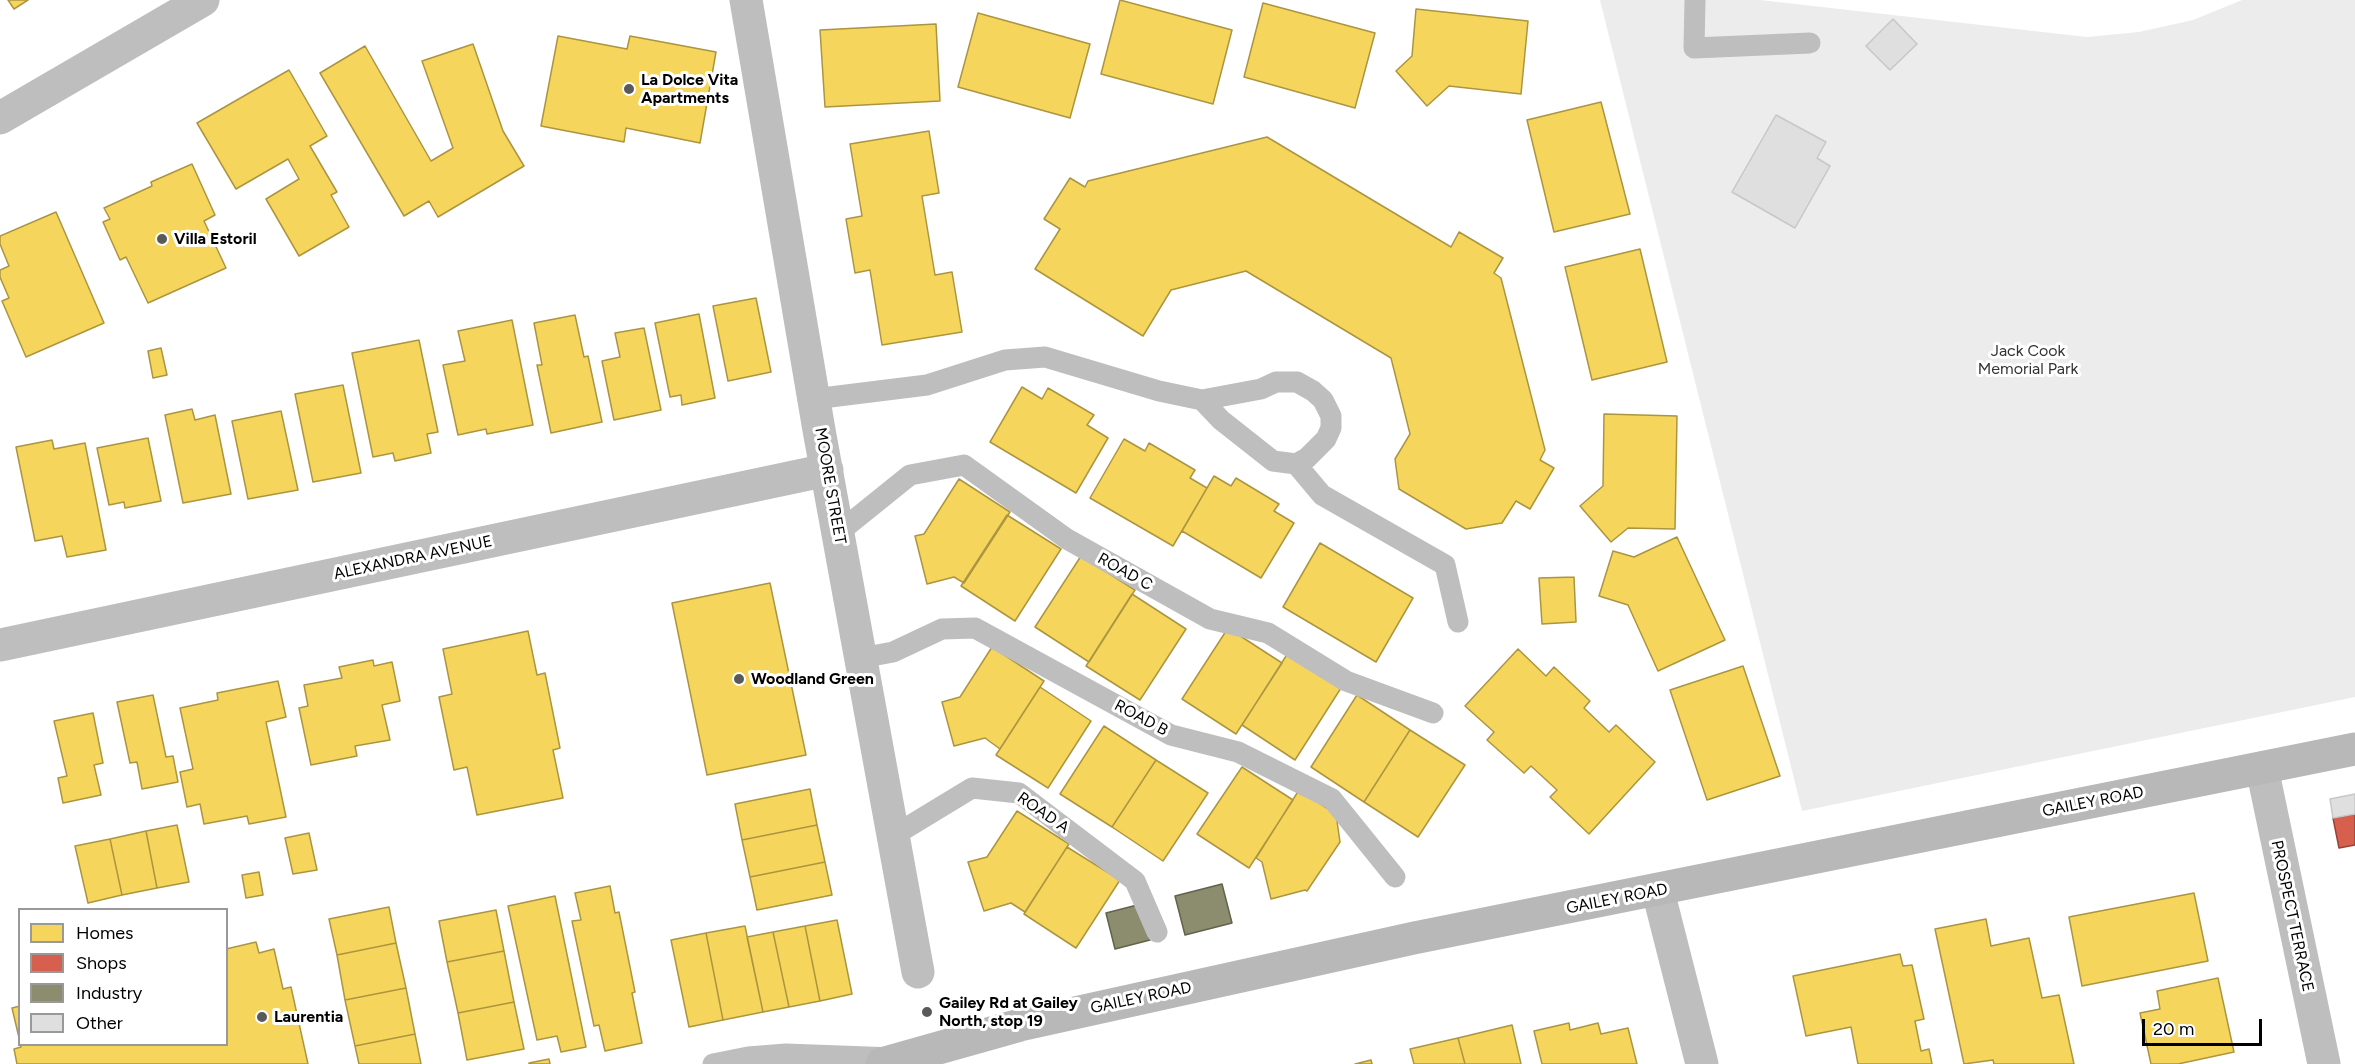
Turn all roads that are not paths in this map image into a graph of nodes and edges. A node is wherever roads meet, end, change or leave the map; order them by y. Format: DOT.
graph roads {
  1 [pos="203,0"];
  2 [pos="746,0"];
  3 [pos="1695,0"];
  4 [pos="1810,43"];
  5 [pos="0,118"];
  6 [pos="814,399"];
  7 [pos="1202,400"];
  8 [pos="1296,464"];
  9 [pos="827,470"];
  10 [pos="838,533"];
  11 [pos="1458,622"];
  12 [pos="0,645"];
  13 [pos="861,658"];
  14 [pos="1433,713"];
  15 [pos="2355,749"];
  16 [pos="2262,768"];
  17 [pos="893,836"];
  18 [pos="1395,877"];
  19 [pos="1658,891"];
  20 [pos="1157,932"];
  21 [pos="918,972"];
  22 [pos="892,1061"];
  23 [pos="713,1064"];
  24 [pos="1702,1064"];
  25 [pos="2324,1064"];
  1 -- 5 [label="street"];
  2 -- 6 [label="street, MOORE STREET"];
  3 -- 4 [label="lane"];
  6 -- 7 [label="lane"];
  6 -- 9 [label="street, MOORE STREET"];
  7 -- 8 [label="lane"];
  7 -- 8 [label="lane"];
  8 -- 11 [label="lane"];
  9 -- 10 [label="street, MOORE STREET"];
  9 -- 12 [label="street, ALEXANDRA AVENUE"];
  10 -- 13 [label="street, MOORE STREET"];
  10 -- 14 [label="lane, ROAD C"];
  13 -- 17 [label="street, MOORE STREET"];
  13 -- 18 [label="lane, ROAD B"];
  15 -- 16 [label="main road, GAILEY ROAD"];
  16 -- 19 [label="main road, GAILEY ROAD"];
  16 -- 25 [label="street, PROSPECT TERRACE"];
  17 -- 20 [label="lane, ROAD A"];
  17 -- 21 [label="street, MOORE STREET"];
  19 -- 22 [label="main road, GAILEY ROAD"];
  19 -- 24 [label="street"];
  22 -- 23 [label="lane"];
}
